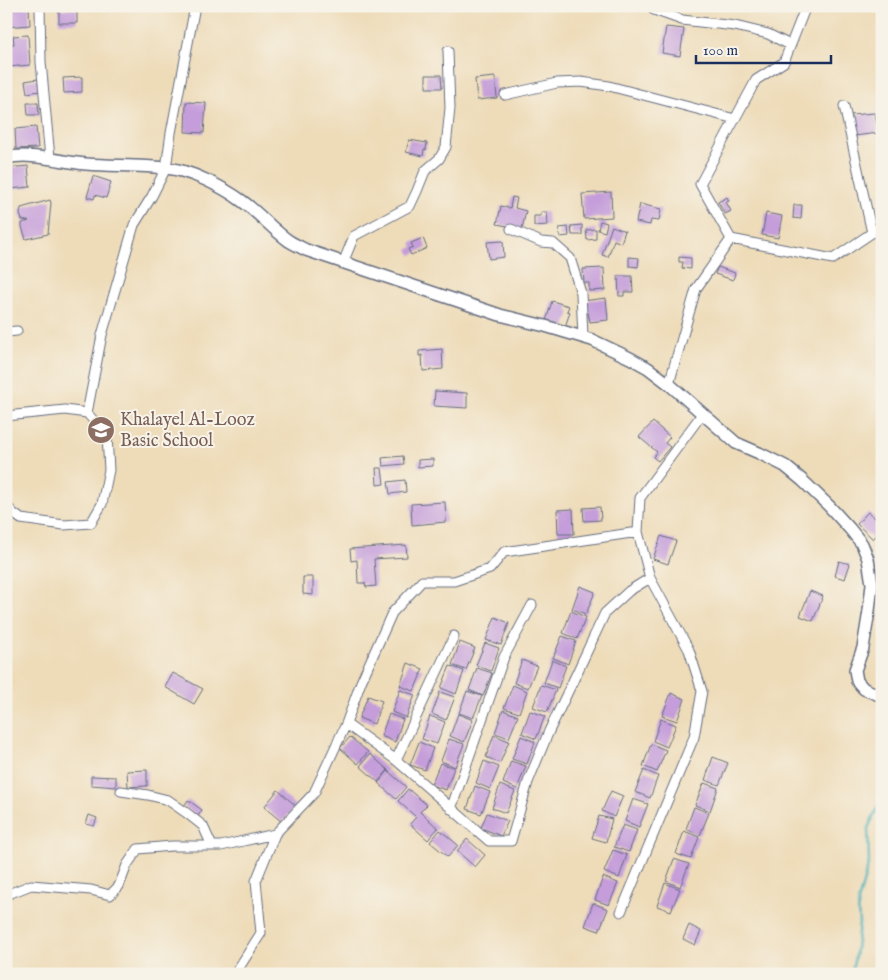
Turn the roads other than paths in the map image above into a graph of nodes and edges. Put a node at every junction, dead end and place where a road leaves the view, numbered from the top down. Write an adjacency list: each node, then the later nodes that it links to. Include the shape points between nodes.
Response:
1 (40, 6): 11 (street, via 41,62)
2 (195, 6): 12 (street)
3 (654, 6): 5 (street, via 654,10 682,20 735,26 768,34)
4 (806, 6): 5 (street)
5 (790, 45): 9 (street, via 784,62 756,80)
6 (448, 51): 17 (street, via 450,108 446,147 439,159 425,171 410,206 354,236)
7 (505, 95): 9 (street, via 557,83 581,82 610,86)
8 (844, 106): 15 (street)
9 (735, 119): 16 (street, via 700,184)
10 (6, 158): 11 (street)
11 (50, 158): 12 (street, via 85,164)
12 (166, 168): 17 (street, via 200,177 247,204 290,241); 22 (street, via 134,225 102,335)
13 (882, 226): 15 (street)
14 (511, 229): 20 (street, via 541,242 553,243 570,258 581,293)
15 (872, 234): 16 (street, via 833,259)
16 (731, 239): 21 (street, via 696,289)
17 (343, 263): 20 (street, via 500,316)
18 (17, 331): 19 (street)
19 (6, 332)
20 (583, 337): 21 (street, via 630,358)
21 (669, 384): 23 (street)
22 (87, 413): 24 (street, via 65,410); 25 (street, via 107,436 109,470 102,504 90,522 64,525 21,519)
23 (702, 414): 26 (street, via 640,498); 30 (street, via 736,442 785,466 829,506 862,544 872,584 863,648 855,670 857,681 864,689)
24 (6, 416)
25 (6, 505)
26 (638, 532): 27 (street); 31 (street, via 504,552 490,569 454,581 422,581 392,613)
27 (650, 578): 34 (street, via 629,591 605,613 549,731 528,782 511,841 489,841); 38 (street, via 688,650 702,691 694,737)
28 (532, 605): 34 (street, via 504,656)
29 (454, 636): 32 (street)
30 (882, 696)
31 (346, 724): 32 (street); 35 (street, via 314,792)
32 (396, 760): 34 (street)
33 (121, 791): 36 (street, via 168,800 203,826)
34 (451, 809)
35 (275, 834): 36 (street); 39 (street, via 256,881 260,933)
36 (212, 846): 37 (street, via 138,849 110,895 91,890 31,885)
37 (6, 895)
38 (621, 912)
39 (235, 974)

